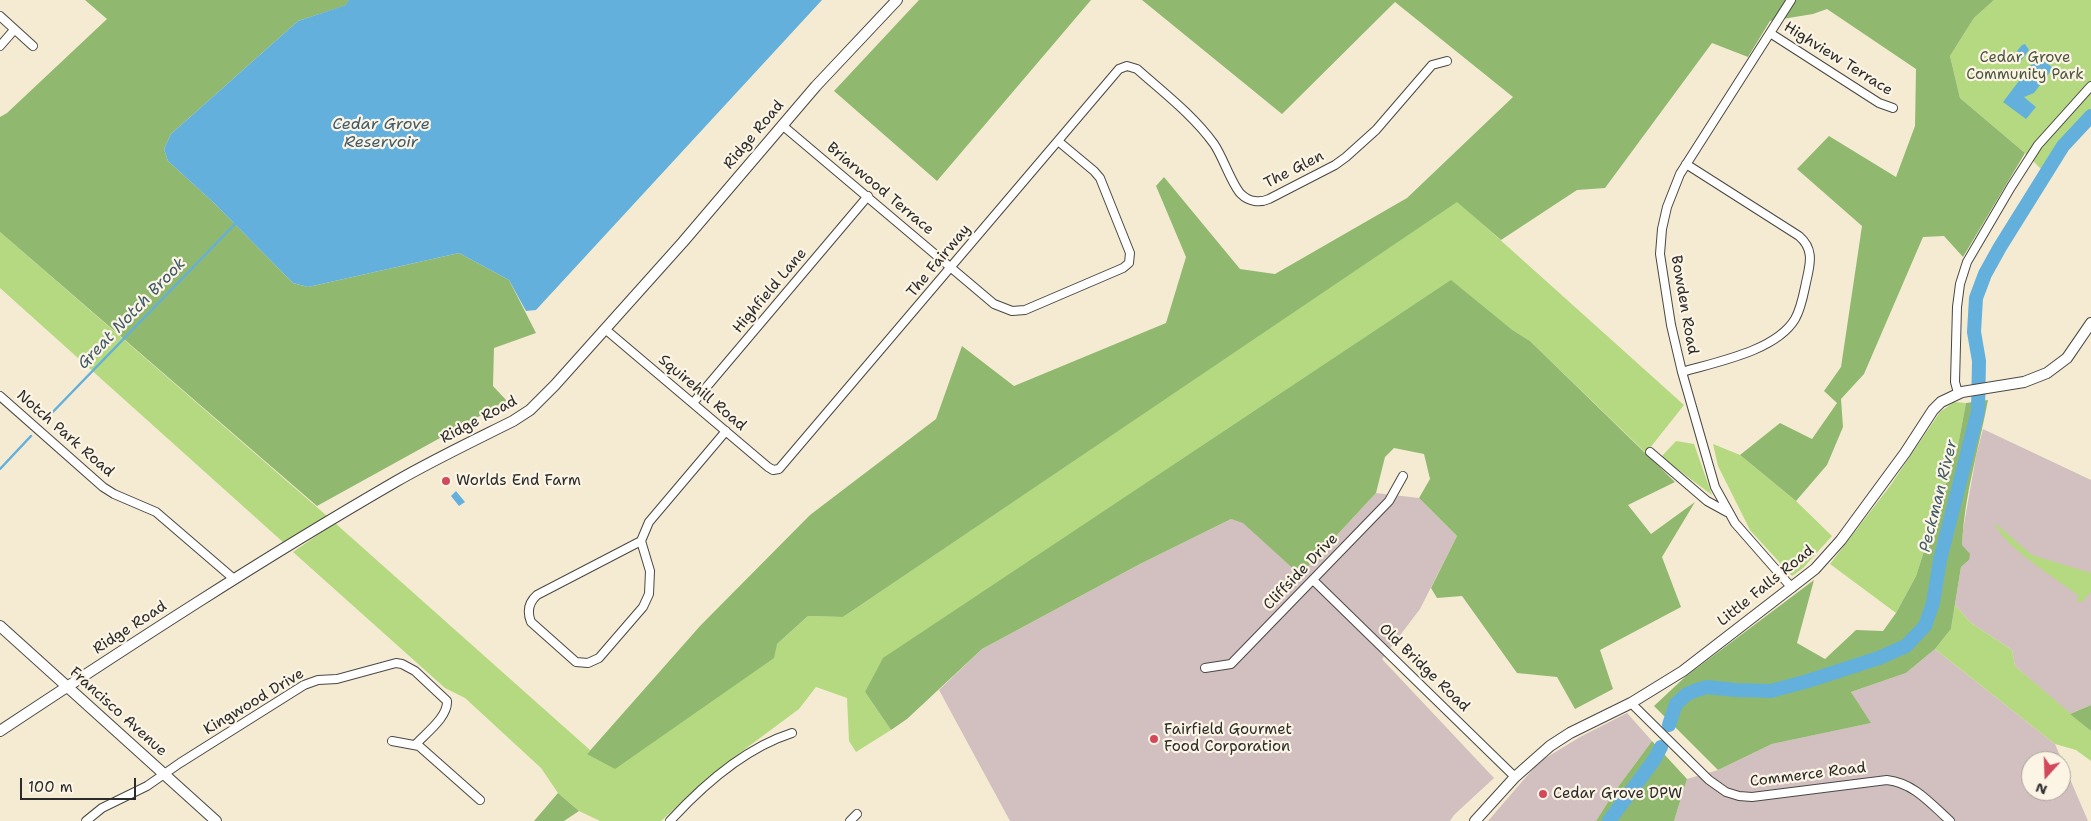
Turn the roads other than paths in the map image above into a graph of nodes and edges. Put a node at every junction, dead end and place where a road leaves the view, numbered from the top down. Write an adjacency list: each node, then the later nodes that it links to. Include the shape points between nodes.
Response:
1 (897, 0): 12 (main road, Ridge Road)
2 (1791, 0): 5 (street, Bowden Road)
3 (0, 16): 4 (street)
4 (14, 30): 6 (street); 7 (street)
5 (1770, 33): 11 (street, Highview Terrace); 14 (street, Bowden Road)
6 (0, 46)
7 (33, 46)
8 (1448, 61): 9 (street, The Glen, via 1432,65 1376,130 1346,157 1260,202 1242,194 1216,146 1188,115 1134,68 1123,67)
9 (1116, 72): 13 (street, The Fairway)
10 (2091, 86): 20 (street, via 2038,146 1968,262 1960,284 1957,307 1955,382)
11 (1893, 108)
12 (782, 125): 15 (street, Briarwood Terrace); 18 (main road, Ridge Road)
13 (1058, 141): 16 (street, The Fairway); 16 (street, Briarwood Terrace, via 1094,171 1103,184 1130,253 1128,263 1119,270 1032,308 1012,311 994,304)
14 (1686, 164): 19 (street, Bowden Road, via 1667,208 1660,254); 19 (street, via 1799,236 1806,244 1810,258 1800,308 1788,328 1753,350)
15 (868, 196): 16 (street, Briarwood Terrace); 22 (street, Highfield Lane)
16 (951, 267): 25 (street, The Fairway)
17 (2091, 324): 20 (main road, Little Falls Road, via 2066,358 2047,373 2024,382)
18 (605, 329): 22 (street, Squirehill Road); 29 (main road, Ridge Road, via 556,386 530,410 396,481)
19 (1682, 372): 27 (street, Bowden Road, via 1715,487)
20 (1962, 392): 31 (main road, Little Falls Road, via 1946,399 1934,410 1833,550)
21 (0, 396): 29 (street, Notch Park Road, via 103,486 156,512)
22 (693, 403): 23 (street, Squirehill Road)
23 (726, 431): 25 (street, Squirehill Road, via 771,469); 28 (street, via 649,522)
24 (1650, 452): 27 (street, via 1707,501)
25 (783, 466)
26 (1403, 476): 30 (street, Cliffside Drive, via 1390,501)
27 (1728, 512): 31 (street, Bowden Road)
28 (641, 541): 28 (street, via 532,601 528,609 531,622 573,660 584,664 595,660 643,607 649,594 650,577)
29 (234, 579): 34 (main road, Ridge Road)
30 (1313, 580): 33 (street, Cliffside Drive, via 1231,664); 41 (street, Old Bridge Road)
31 (1792, 588): 35 (main road, Little Falls Road, via 1682,671)
32 (0, 626): 34 (main road, Francisco Avenue)
33 (1205, 668)
34 (66, 687): 36 (main road, Ridge Road); 40 (main road, Francisco Avenue)
35 (1631, 703): 41 (main road, Little Falls Road, via 1570,733); 44 (street, Commerce Road, via 1709,780 1726,792 1752,797 1887,780 1913,788)
36 (0, 731)
37 (792, 733): 47 (street, via 773,739 733,764)
38 (392, 740): 39 (street)
39 (416, 744): 40 (street, Kingwood Drive, via 442,716 447,700 415,671 396,663 337,679 309,682); 42 (street)
40 (164, 774): 45 (street, Kingwood Drive, via 102,808); 46 (main road, Francisco Avenue)
41 (1515, 777): 49 (main road, Little Falls Road)
42 (480, 800)
43 (857, 814): 48 (street)
44 (1943, 814): 50 (street); 51 (street, Commerce Road)
45 (86, 821)
46 (216, 821)
47 (670, 821)
48 (850, 821)
49 (1474, 821)
50 (1937, 821)
51 (1950, 821)

